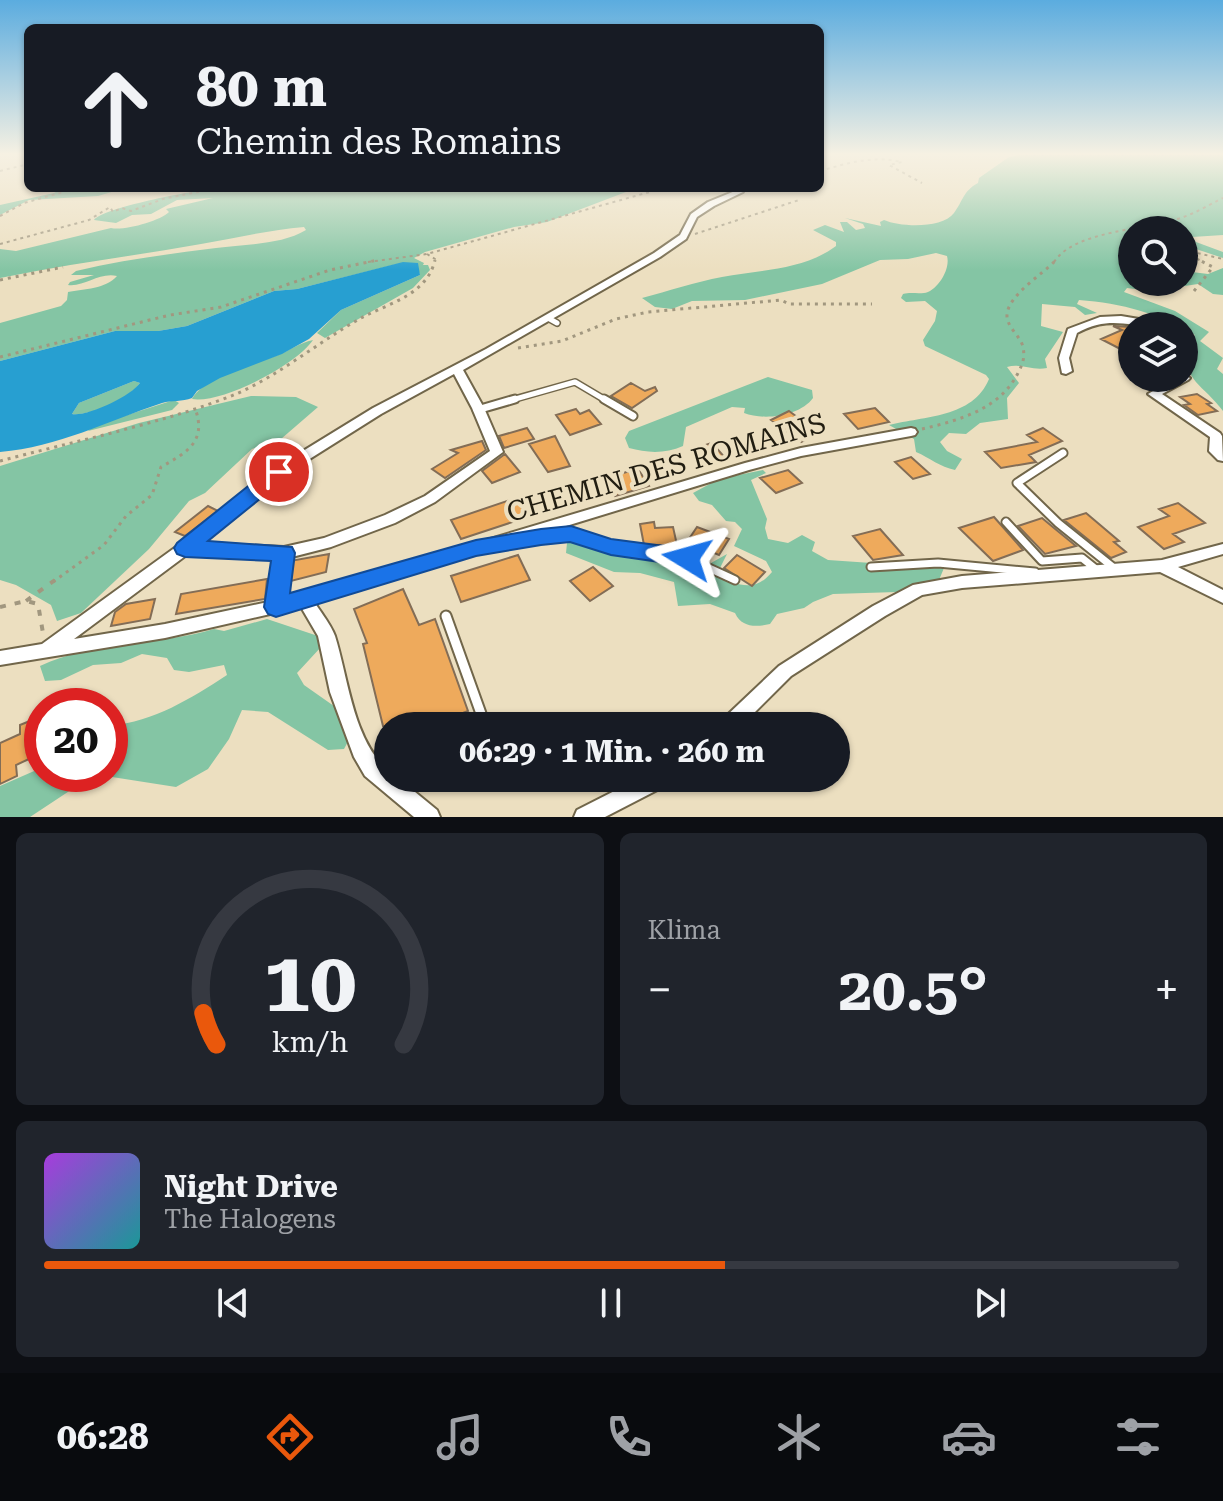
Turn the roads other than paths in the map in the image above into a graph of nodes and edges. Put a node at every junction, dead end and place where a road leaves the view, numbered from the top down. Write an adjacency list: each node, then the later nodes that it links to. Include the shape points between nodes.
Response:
1 (736, 193): 3 (street, via 694,216 684,235 657,255 552,320)
2 (1118, 319): 4 (street, via 1072,331)
3 (456, 369): 6 (street); 12 (street, via 279,472)
4 (1066, 371)
5 (1158, 392): 10 (street, via 1154,394 1216,436 1215,451)
6 (477, 410): 7 (lane, via 575,382); 15 (street, via 497,449 494,457 390,519)
7 (633, 416)
8 (911, 432): 13 (street, CHEMIN DES ROMAINS, via 801,452)
9 (1063, 453): 18 (lane, via 1017,483)
10 (1223, 457)
11 (1006, 522): 19 (lane, via 1042,561 1082,558)
12 (185, 548): 15 (street, via 263,560); 26 (street)
13 (476, 548): 21 (lane, via 571,534 611,547 687,558); 23 (street, CHEMIN DES ROMAINS)
14 (1223, 549): 16 (street)
15 (284, 553): 24 (lane)
16 (1162, 566): 18 (street); 22 (street)
17 (871, 567): 20 (lane, via 938,563)
18 (1116, 570): 19 (street)
19 (1098, 571): 20 (street)
20 (1055, 573): 29 (street, via 919,589 785,671)
21 (735, 580)
22 (1223, 597)
23 (305, 600): 24 (street, CHEMIN DES ROMAINS); 30 (street, via 326,635 339,692 361,751)
24 (276, 607): 26 (street, CHEMIN DES ROMAINS)
25 (446, 616): 28 (lane)
26 (43, 653): 27 (street, CHEMIN DES ROMAINS)
27 (0, 658)
28 (480, 712)
29 (743, 712)
30 (374, 770)
31 (406, 792): 33 (street)
32 (633, 792): 34 (street)
33 (430, 817)
34 (584, 817)

